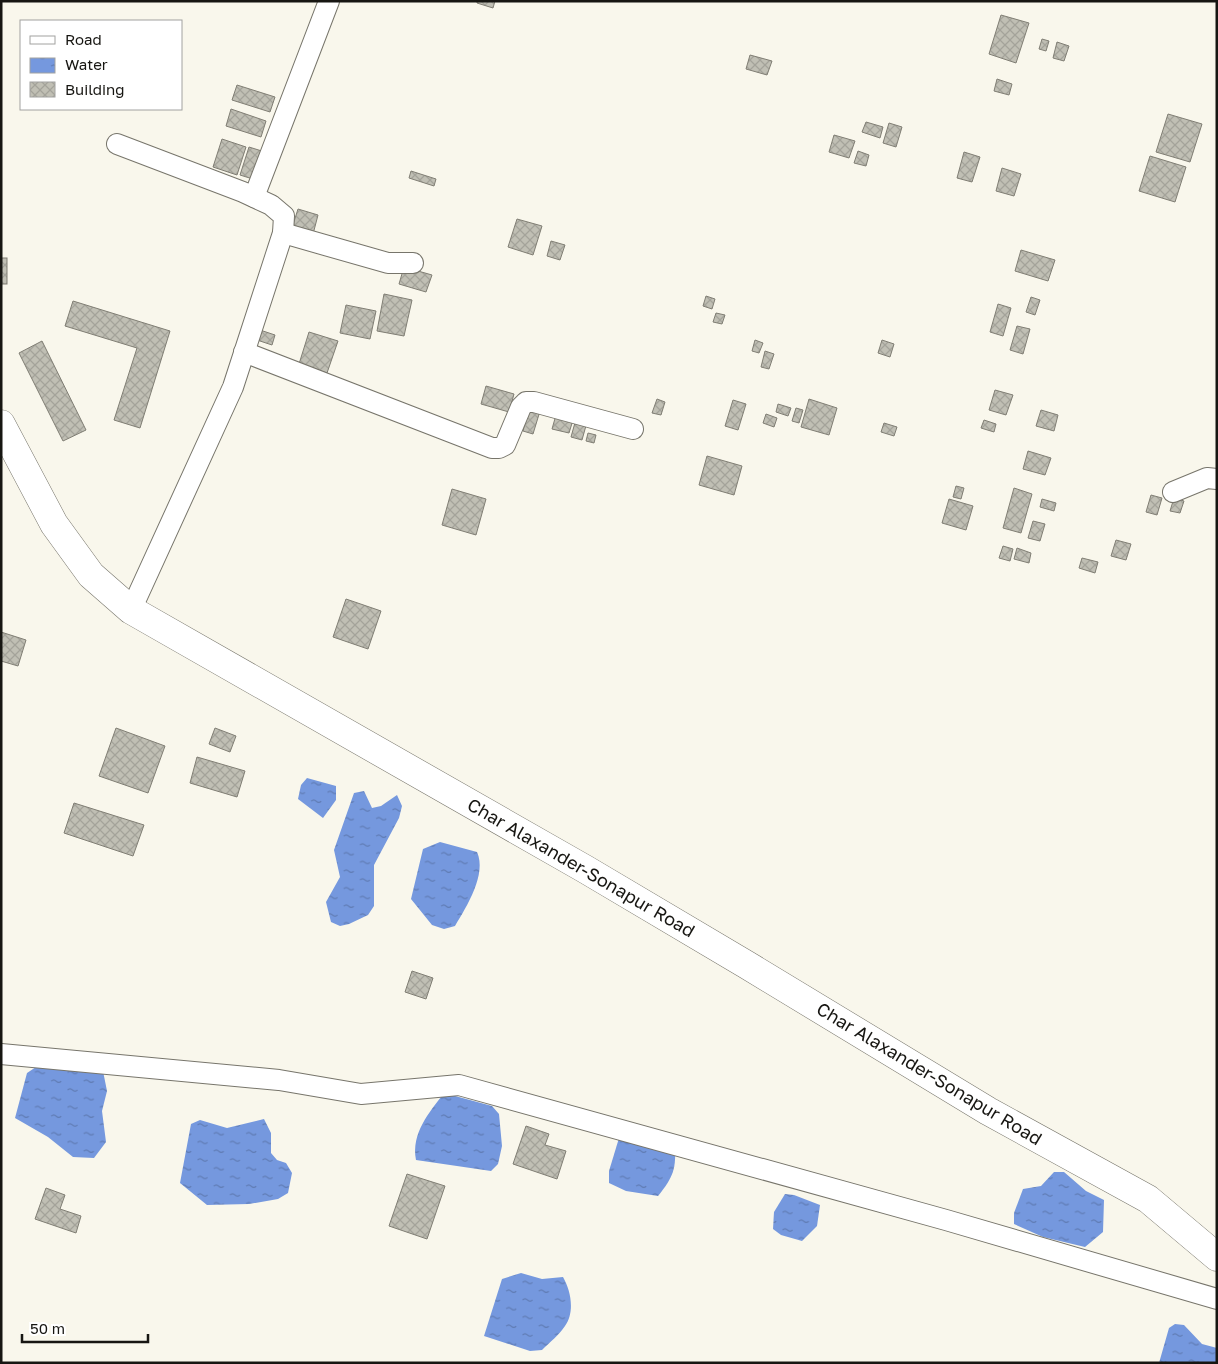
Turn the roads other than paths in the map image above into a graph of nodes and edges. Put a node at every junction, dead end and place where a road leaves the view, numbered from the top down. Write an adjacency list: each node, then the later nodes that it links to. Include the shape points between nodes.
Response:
1 (329, 1): 3 (street)
2 (117, 144): 3 (street)
3 (254, 197): 4 (street, via 284,216)
4 (283, 233): 5 (street, via 388,263); 6 (street)
5 (413, 263)
6 (244, 352): 8 (street, via 492,448 505,445 526,402); 11 (street, via 233,387)
7 (1, 424): 11 (main road, Char Alaxander-Sonapur Road, via 60,531 91,575)
8 (633, 429)
9 (1217, 479): 10 (street, via 1207,478)
10 (1173, 492)
11 (131, 610): 13 (main road, Char Alaxander-Sonapur Road, via 611,884 988,1111 1148,1199)
12 (1, 1054): 14 (street, via 279,1080 361,1094 459,1086 946,1220)
13 (1217, 1257)
14 (1217, 1299)

